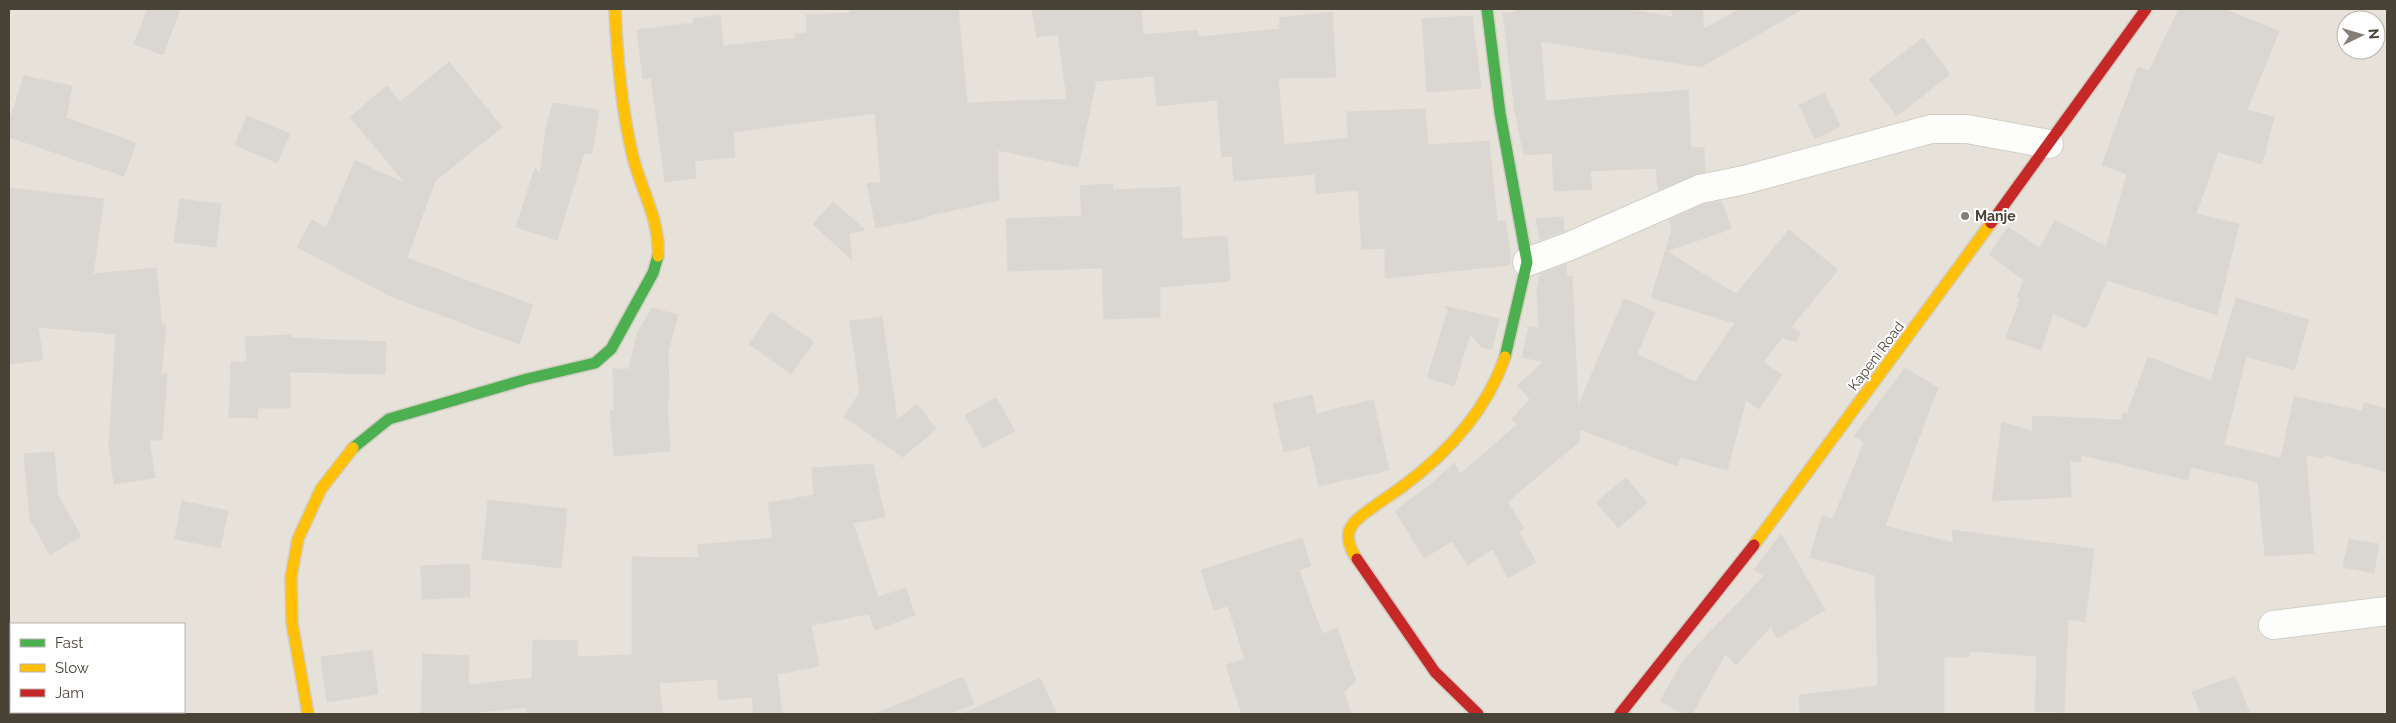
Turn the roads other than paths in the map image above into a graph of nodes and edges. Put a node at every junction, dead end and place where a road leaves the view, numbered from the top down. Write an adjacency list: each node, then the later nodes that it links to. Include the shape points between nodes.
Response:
1 (615, 9): 8 (street, via 617,54 632,156 660,237 653,273 611,349 595,363 389,418 352,449 321,489 298,538 291,577 292,623)
2 (1486, 9): 5 (street, via 1500,113)
3 (2146, 9): 4 (street, Kapeni Road)
4 (2049, 144): 5 (street, via 1967,129 1921,131 1700,190); 10 (street, Kapeni Road, via 1735,572)
5 (1527, 262): 9 (street, via 1509,347 1499,376 1470,424 1422,472 1352,524 1348,539 1351,551 1435,672)
6 (2387, 612): 7 (street)
7 (2273, 624)
8 (308, 714)
9 (1478, 714)
10 (1620, 714)

